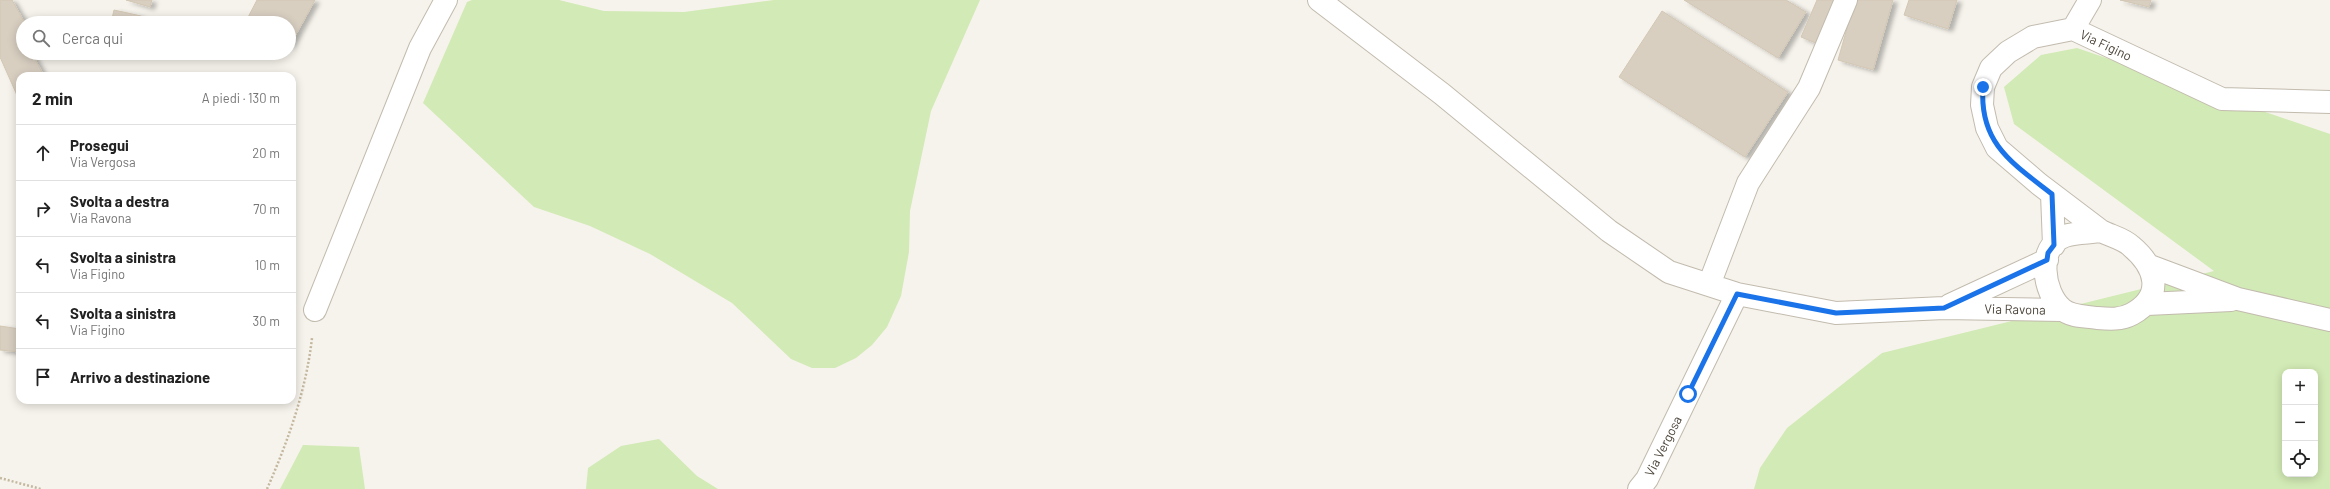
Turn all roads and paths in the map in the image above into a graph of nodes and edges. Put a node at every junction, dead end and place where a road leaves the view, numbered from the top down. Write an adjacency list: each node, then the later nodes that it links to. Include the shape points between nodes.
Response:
1 (446, 0): 16 (street, via 420,48)
2 (1318, 0): 11 (street, Via Ravona, via 1442,94 1609,231 1669,272)
3 (1846, 0): 11 (street, via 1809,88 1748,183)
4 (2090, 0): 5 (street)
5 (2073, 29): 6 (street, Via Figino, via 2222,99); 7 (street, Via Figino, via 2033,37 2008,52 1991,68 1983,87 1982,105 1987,128 1997,148)
6 (2330, 102)
7 (2052, 194): 8 (street, Via Figino); 9 (street)
8 (2101, 231): 9 (street, via 2064,236); 10 (street, via 2130,245)
9 (2050, 252): 15 (street, Via Ravona); 17 (street, via 2044,272 2051,292)
10 (2150, 266): 13 (street); 14 (street, via 2155,284)
11 (1709, 285): 12 (street, Via Ravona)
12 (1737, 294): 15 (street, Via Ravona, via 1836,313); 22 (street, Via Vergosa, via 1647,479)
13 (2238, 300): 14 (street); 18 (street)
14 (2147, 304): 17 (street, via 2131,315 2111,320 2074,315)
15 (1944, 308): 17 (street, Via Ravona)
16 (315, 310): 21 (path, via 310,360 289,438)
17 (2062, 310)
18 (2330, 320)
19 (0, 478): 20 (path)
20 (41, 489)
21 (267, 489)
22 (1639, 489)

